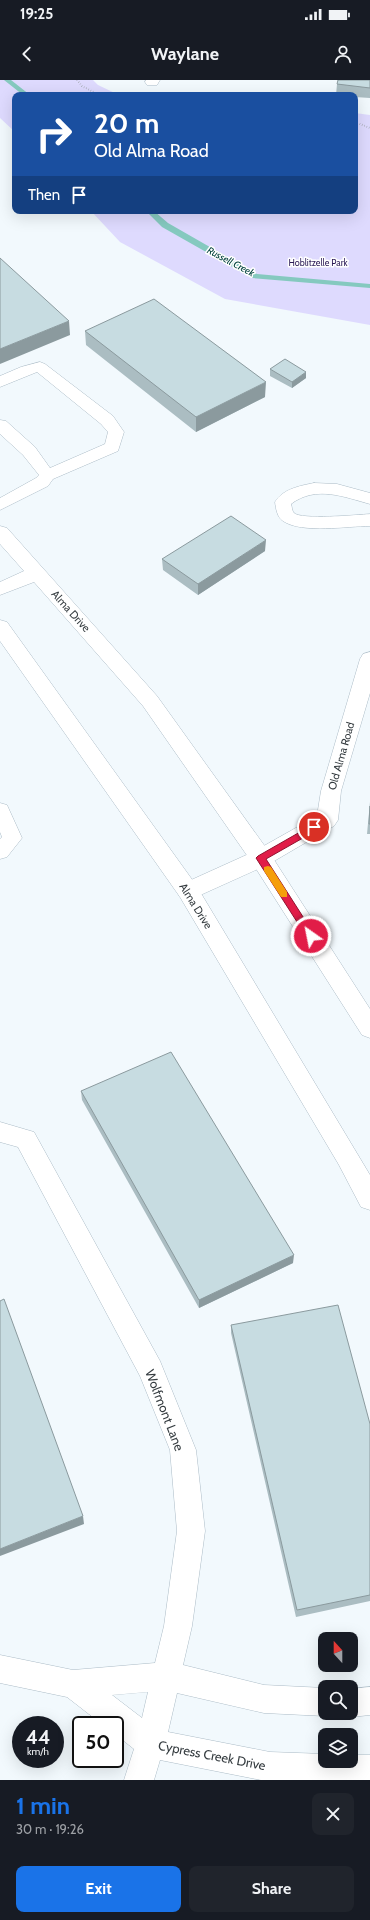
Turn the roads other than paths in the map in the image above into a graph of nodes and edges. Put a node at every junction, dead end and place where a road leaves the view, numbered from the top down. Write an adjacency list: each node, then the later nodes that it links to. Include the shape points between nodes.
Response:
1 (0, 382): 3 (lane, via 26,370 40,367 107,420 116,432 112,447)
2 (0, 426): 3 (lane, via 29,451)
3 (47, 475): 5 (lane, via 42,482)
4 (370, 499): 6 (lane, via 355,493 308,488 292,494 283,502 284,512 290,518 303,522)
5 (0, 505)
6 (370, 520)
7 (0, 532): 8 (main road, Alma Drive)
8 (37, 573): 9 (main road); 14 (main road, Alma Drive, via 150,701)
9 (0, 589)
10 (0, 627): 15 (main road, Alma Drive)
11 (370, 659): 14 (main road, Old Alma Road, via 331,791 327,820)
12 (0, 810): 13 (lane, via 12,838)
13 (0, 852)
14 (261, 858): 15 (main road, Old Alma Road); 16 (main road, Alma Drive)
15 (188, 891): 18 (main road, Alma Drive)
16 (370, 1028)
17 (0, 1132): 20 (main road, Wolfmont Lane, via 26,1138 151,1370 183,1450 191,1531 178,1626)
18 (370, 1199)
19 (0, 1669): 21 (main road, Cypress Creek Drive)
20 (168, 1676): 21 (main road, Cypress Creek Drive); 23 (main road, Cypress Creek Drive, via 264,1699); 25 (main road, Wolfmont Lane)
21 (73, 1684): 25 (main road, Cypress Creek Drive)
22 (370, 1701): 24 (main road)
23 (318, 1702)
24 (358, 1702)
25 (151, 1743): 26 (main road, Cypress Creek Drive, via 270,1767); 27 (main road, Wolfmont Lane)
26 (370, 1770)
27 (139, 1780)

